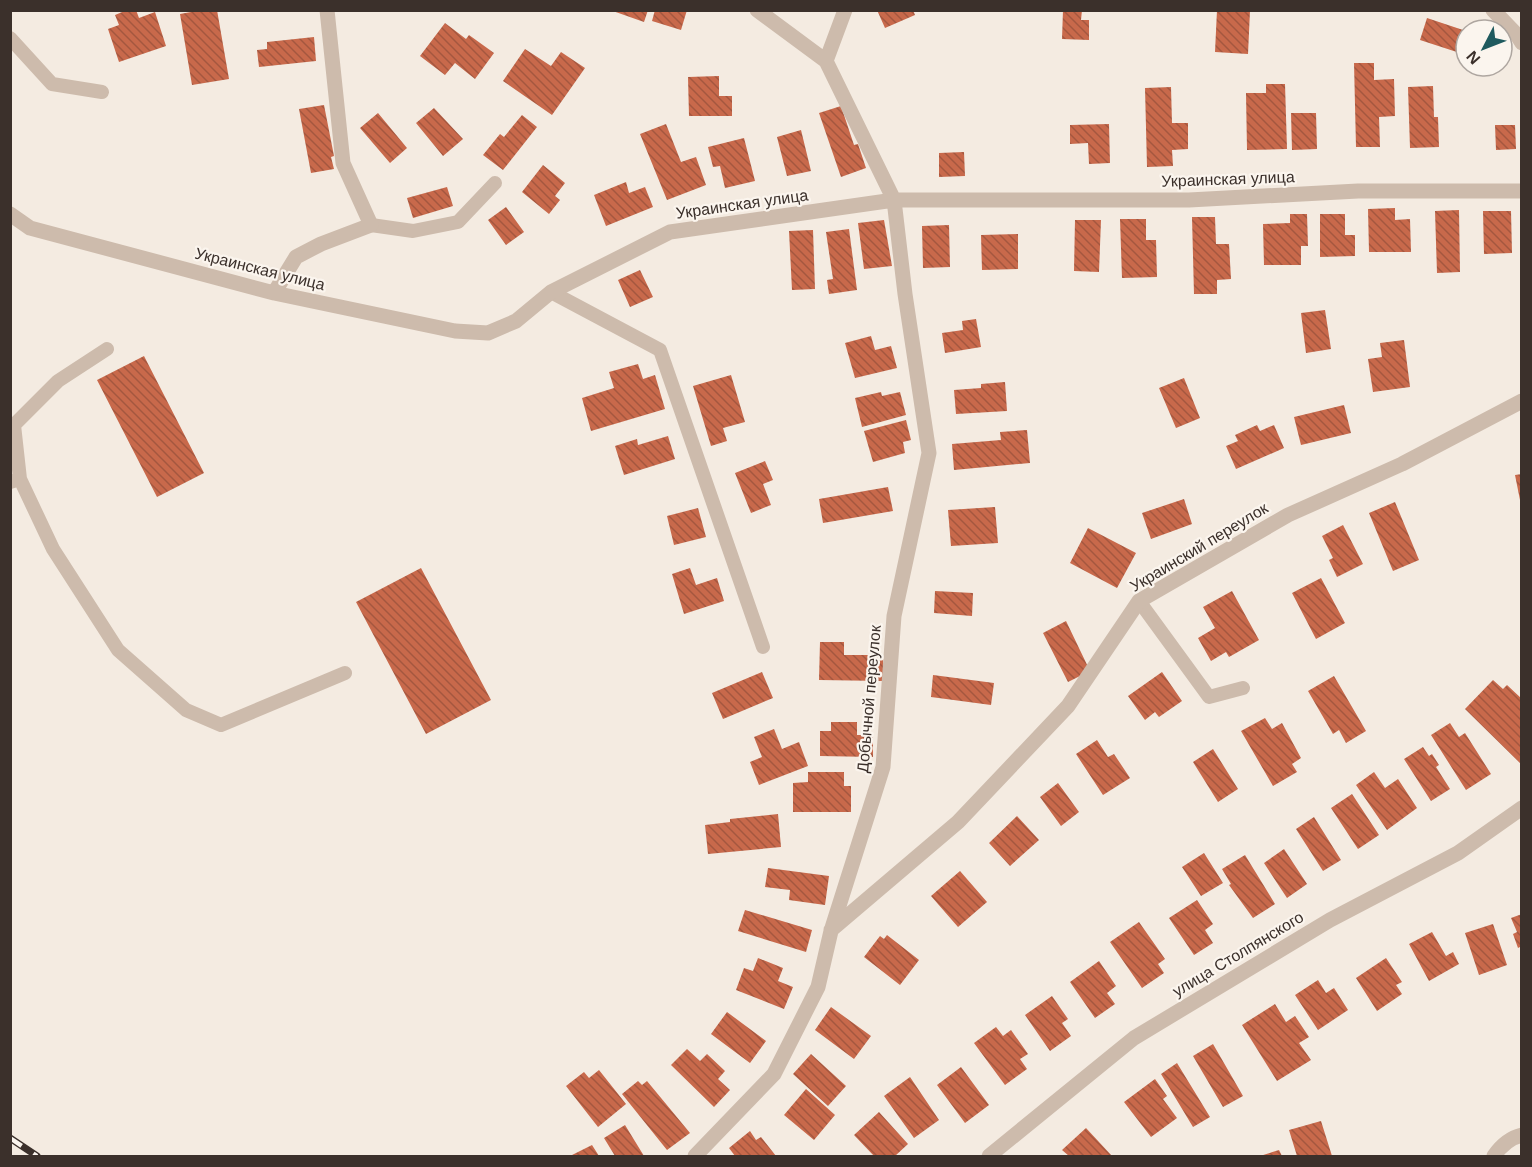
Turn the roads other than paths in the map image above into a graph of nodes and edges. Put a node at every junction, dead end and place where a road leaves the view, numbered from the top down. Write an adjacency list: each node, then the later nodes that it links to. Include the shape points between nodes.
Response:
1 (327, 10): 13 (street, via 343,163)
2 (757, 10): 7 (street)
3 (845, 10): 7 (street)
4 (1493, 10): 6 (street)
5 (10, 38): 8 (lane, via 52,84)
6 (1521, 42)
7 (826, 61): 11 (street, Добычной переулок)
8 (102, 92)
9 (495, 183): 13 (lane, via 458,222 412,231)
10 (1521, 191): 11 (street, Украинская улица, via 1358,191 1190,200)
11 (894, 200): 14 (street, Украинская улица, via 670,232); 24 (street, Добычной переулок, via 929,453 894,616 884,767)
12 (10, 214): 15 (street, Украинская улица, via 30,228)
13 (371, 225): 15 (street, via 296,257)
14 (551, 292): 15 (street, Украинская улица, via 516,321 488,333 455,331); 20 (lane, via 660,350)
15 (274, 293)
16 (107, 349): 18 (lane, via 58,381 14,425)
17 (1521, 401): 19 (street, Украинский переулок, via 1402,464 1288,515)
18 (15, 481): 21 (lane, via 118,650 186,710 221,725)
19 (1139, 601): 22 (lane, via 1209,697); 24 (street, Украинский переулок, via 1060,715 958,822)
20 (764, 647)
21 (345, 673)
22 (1243, 688)
23 (1521, 807): 27 (street, улица Столпянского, via 1458,853 1330,920 1134,1038)
24 (831, 931): 26 (street, Добычной переулок, via 818,987 774,1074)
25 (1521, 1135): 28 (street)
26 (695, 1156)
27 (989, 1156)
28 (1494, 1156)

